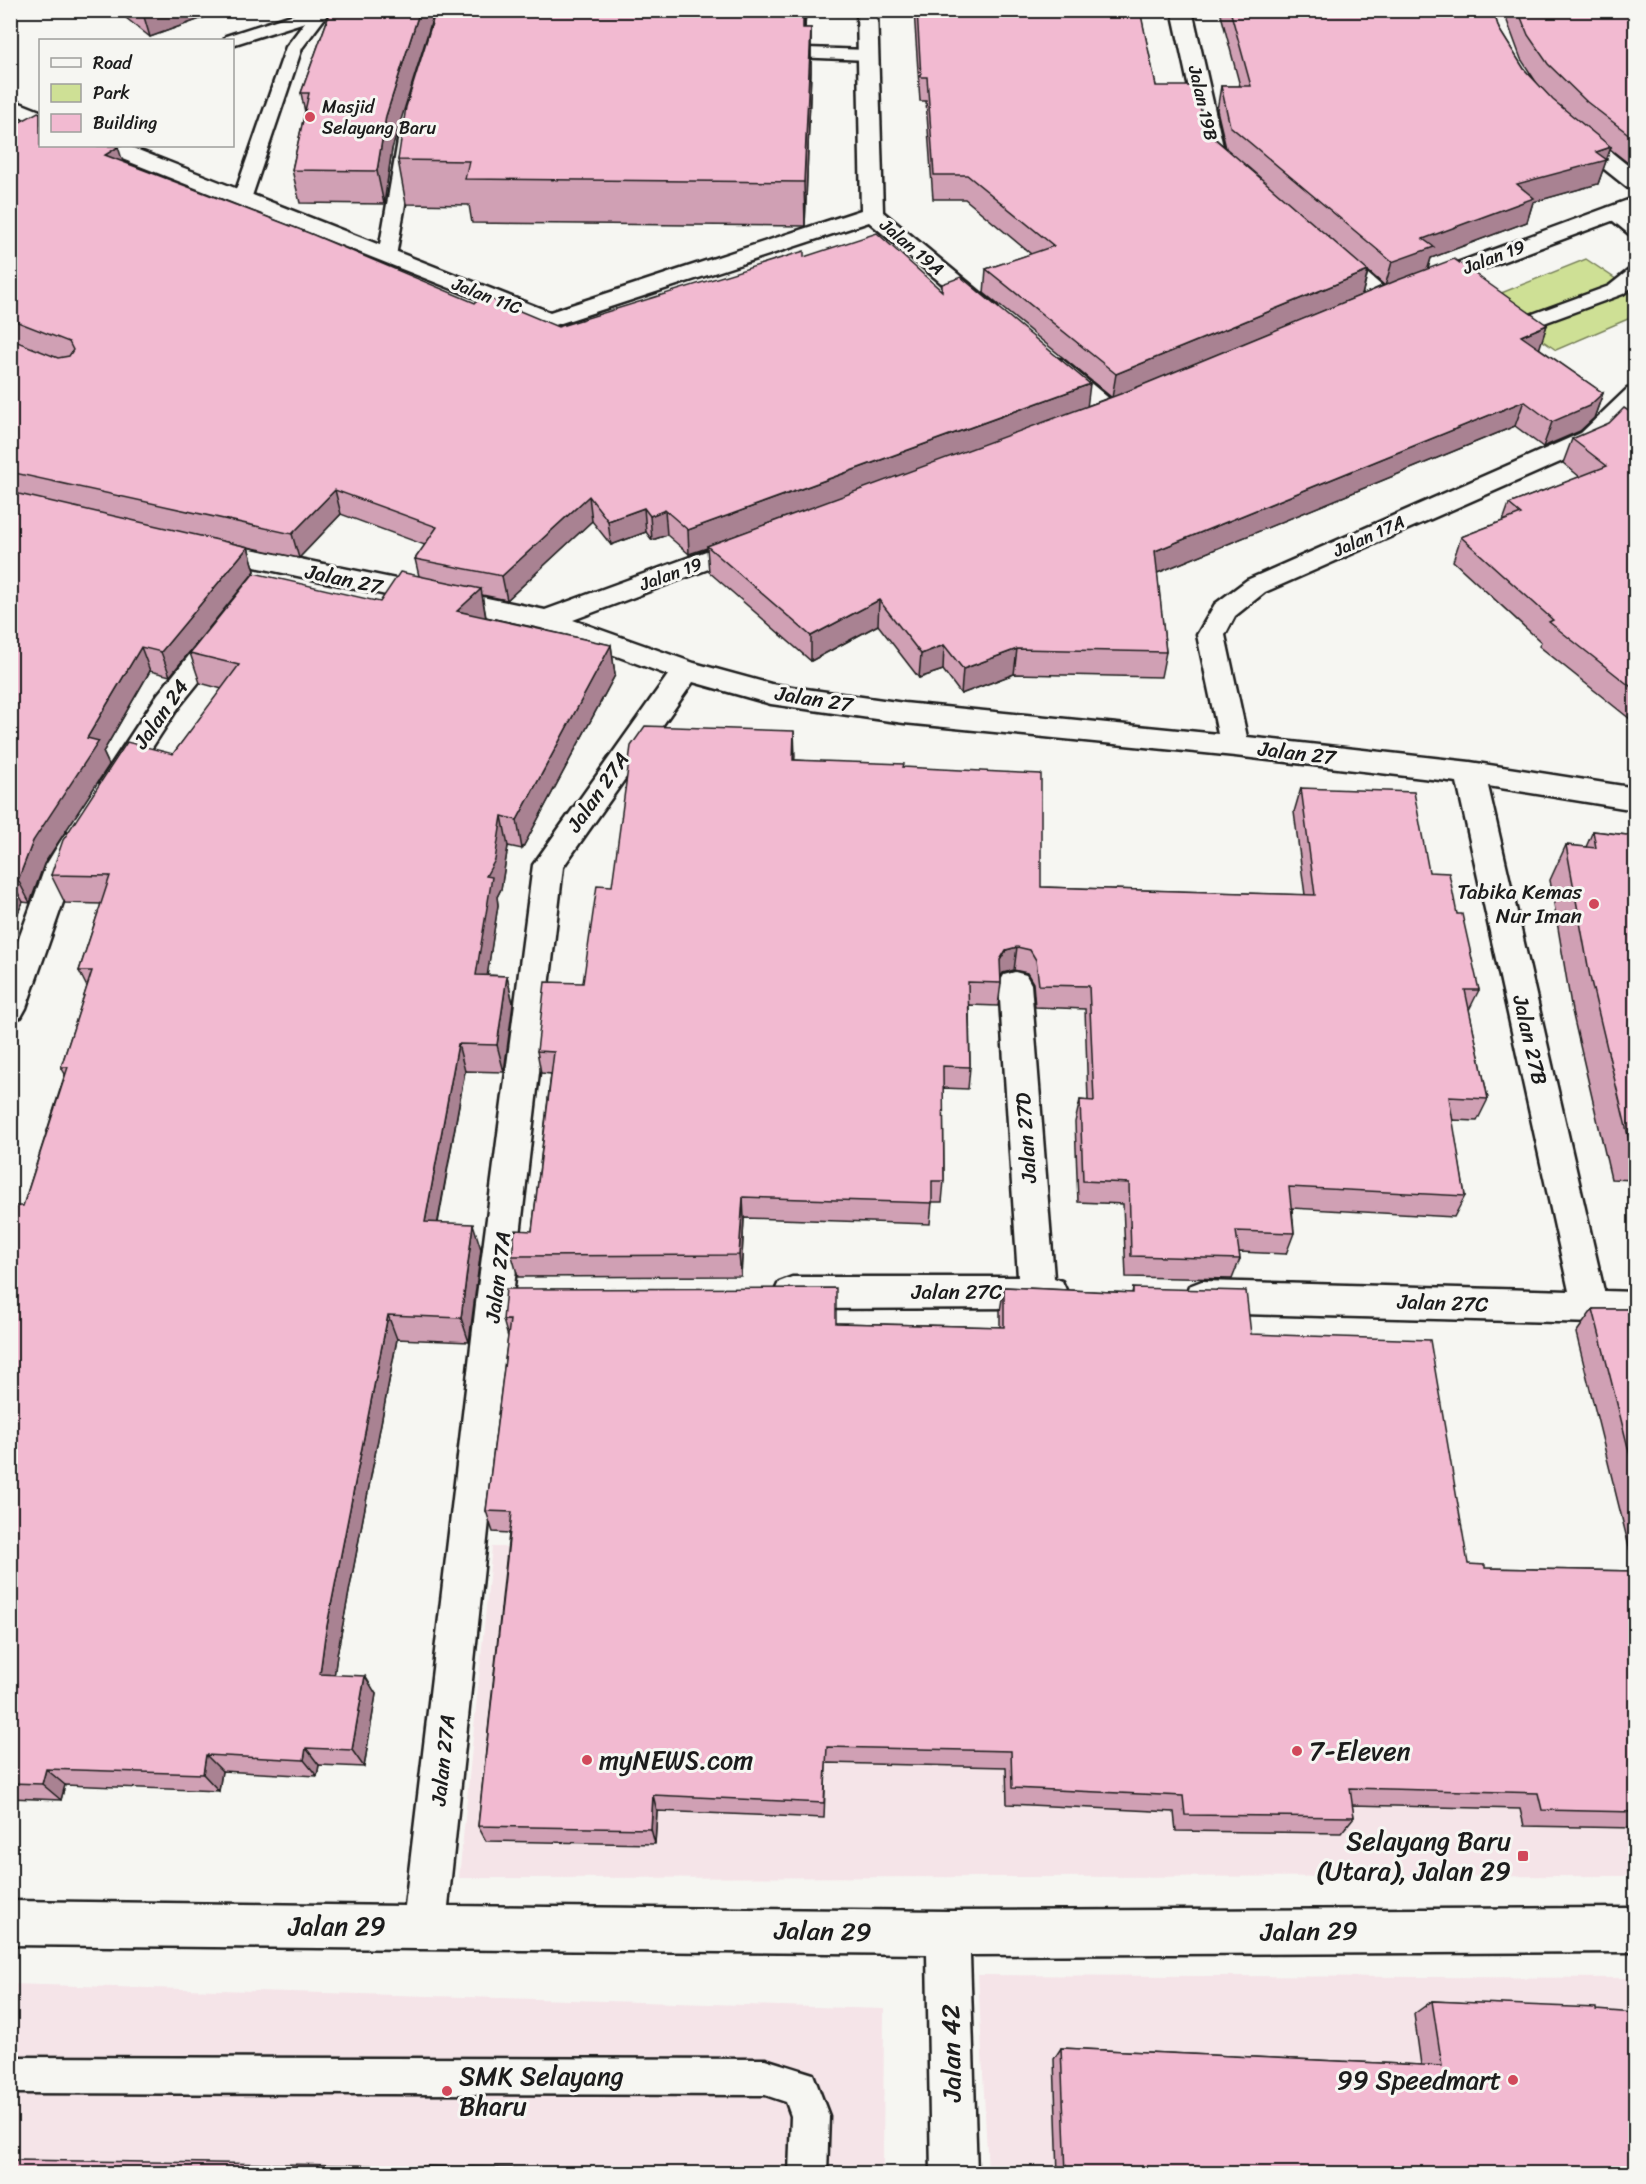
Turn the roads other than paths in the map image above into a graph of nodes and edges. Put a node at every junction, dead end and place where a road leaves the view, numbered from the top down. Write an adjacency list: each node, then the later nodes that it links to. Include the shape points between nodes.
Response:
1 (867, 10): 6 (street, Jalan 19A)
2 (1182, 10): 13 (street, Jalan 19B, via 1214,153)
3 (322, 11): 4 (lane); 14 (lane, via 294,47)
4 (234, 39)
5 (763, 52): 6 (lane)
6 (869, 55): 16 (street, Jalan 19A)
7 (10, 105): 8 (street)
8 (39, 117)
9 (413, 118): 19 (lane, via 403,150)
10 (1560, 120): 12 (street)
11 (112, 147): 14 (street, Jalan 11C)
12 (1635, 183)
13 (1250, 184)
14 (242, 199): 19 (street, Jalan 11C)
15 (1624, 208): 17 (lane); 18 (street, Jalan 19, via 1372,303)
16 (872, 214): 19 (street, Jalan 11C, via 549,320); 21 (street, Jalan 19A)
17 (1635, 230)
18 (1320, 245)
19 (387, 256)
20 (1635, 274): 22 (lane, via 1616,290)
21 (1000, 320)
22 (1526, 322)
23 (1036, 350): 25 (street)
24 (1635, 394): 31 (street, Jalan 17A, via 1590,439 1256,586 1225,610 1211,635)
25 (1109, 411)
26 (767, 538): 29 (street, Jalan 19)
27 (184, 543): 29 (street, Jalan 27, via 270,574)
28 (241, 610): 35 (street, Jalan 24, via 168,700 61,865)
29 (546, 620): 30 (street, Jalan 27)
30 (686, 671): 31 (street, Jalan 27, via 771,694 904,713); 40 (street, Jalan 27A, via 548,864)
31 (1235, 746): 32 (street, Jalan 27)
32 (1470, 773): 33 (street, Jalan 27); 42 (street, Jalan 27B)
33 (1635, 799)
34 (1015, 984): 36 (street, Jalan 27D)
35 (10, 1008)
36 (1037, 1292): 37 (street, Jalan 27C); 38 (street, Jalan 27C)
37 (766, 1293)
38 (1084, 1293)
39 (531, 1294): 40 (street)
40 (495, 1295): 45 (street, Jalan 27A)
41 (1166, 1296): 42 (street, Jalan 27C)
42 (1590, 1307): 43 (street, Jalan 27C)
43 (1635, 1308)
44 (10, 1923): 45 (street, Jalan 29)
45 (424, 1927): 47 (street, Jalan 29)
46 (1635, 1930): 47 (street, Jalan 29)
47 (948, 1933): 50 (street, Jalan 42)
48 (10, 2075): 49 (lane, via 765,2077 800,2087 810,2116)
49 (808, 2174)
50 (954, 2174)

